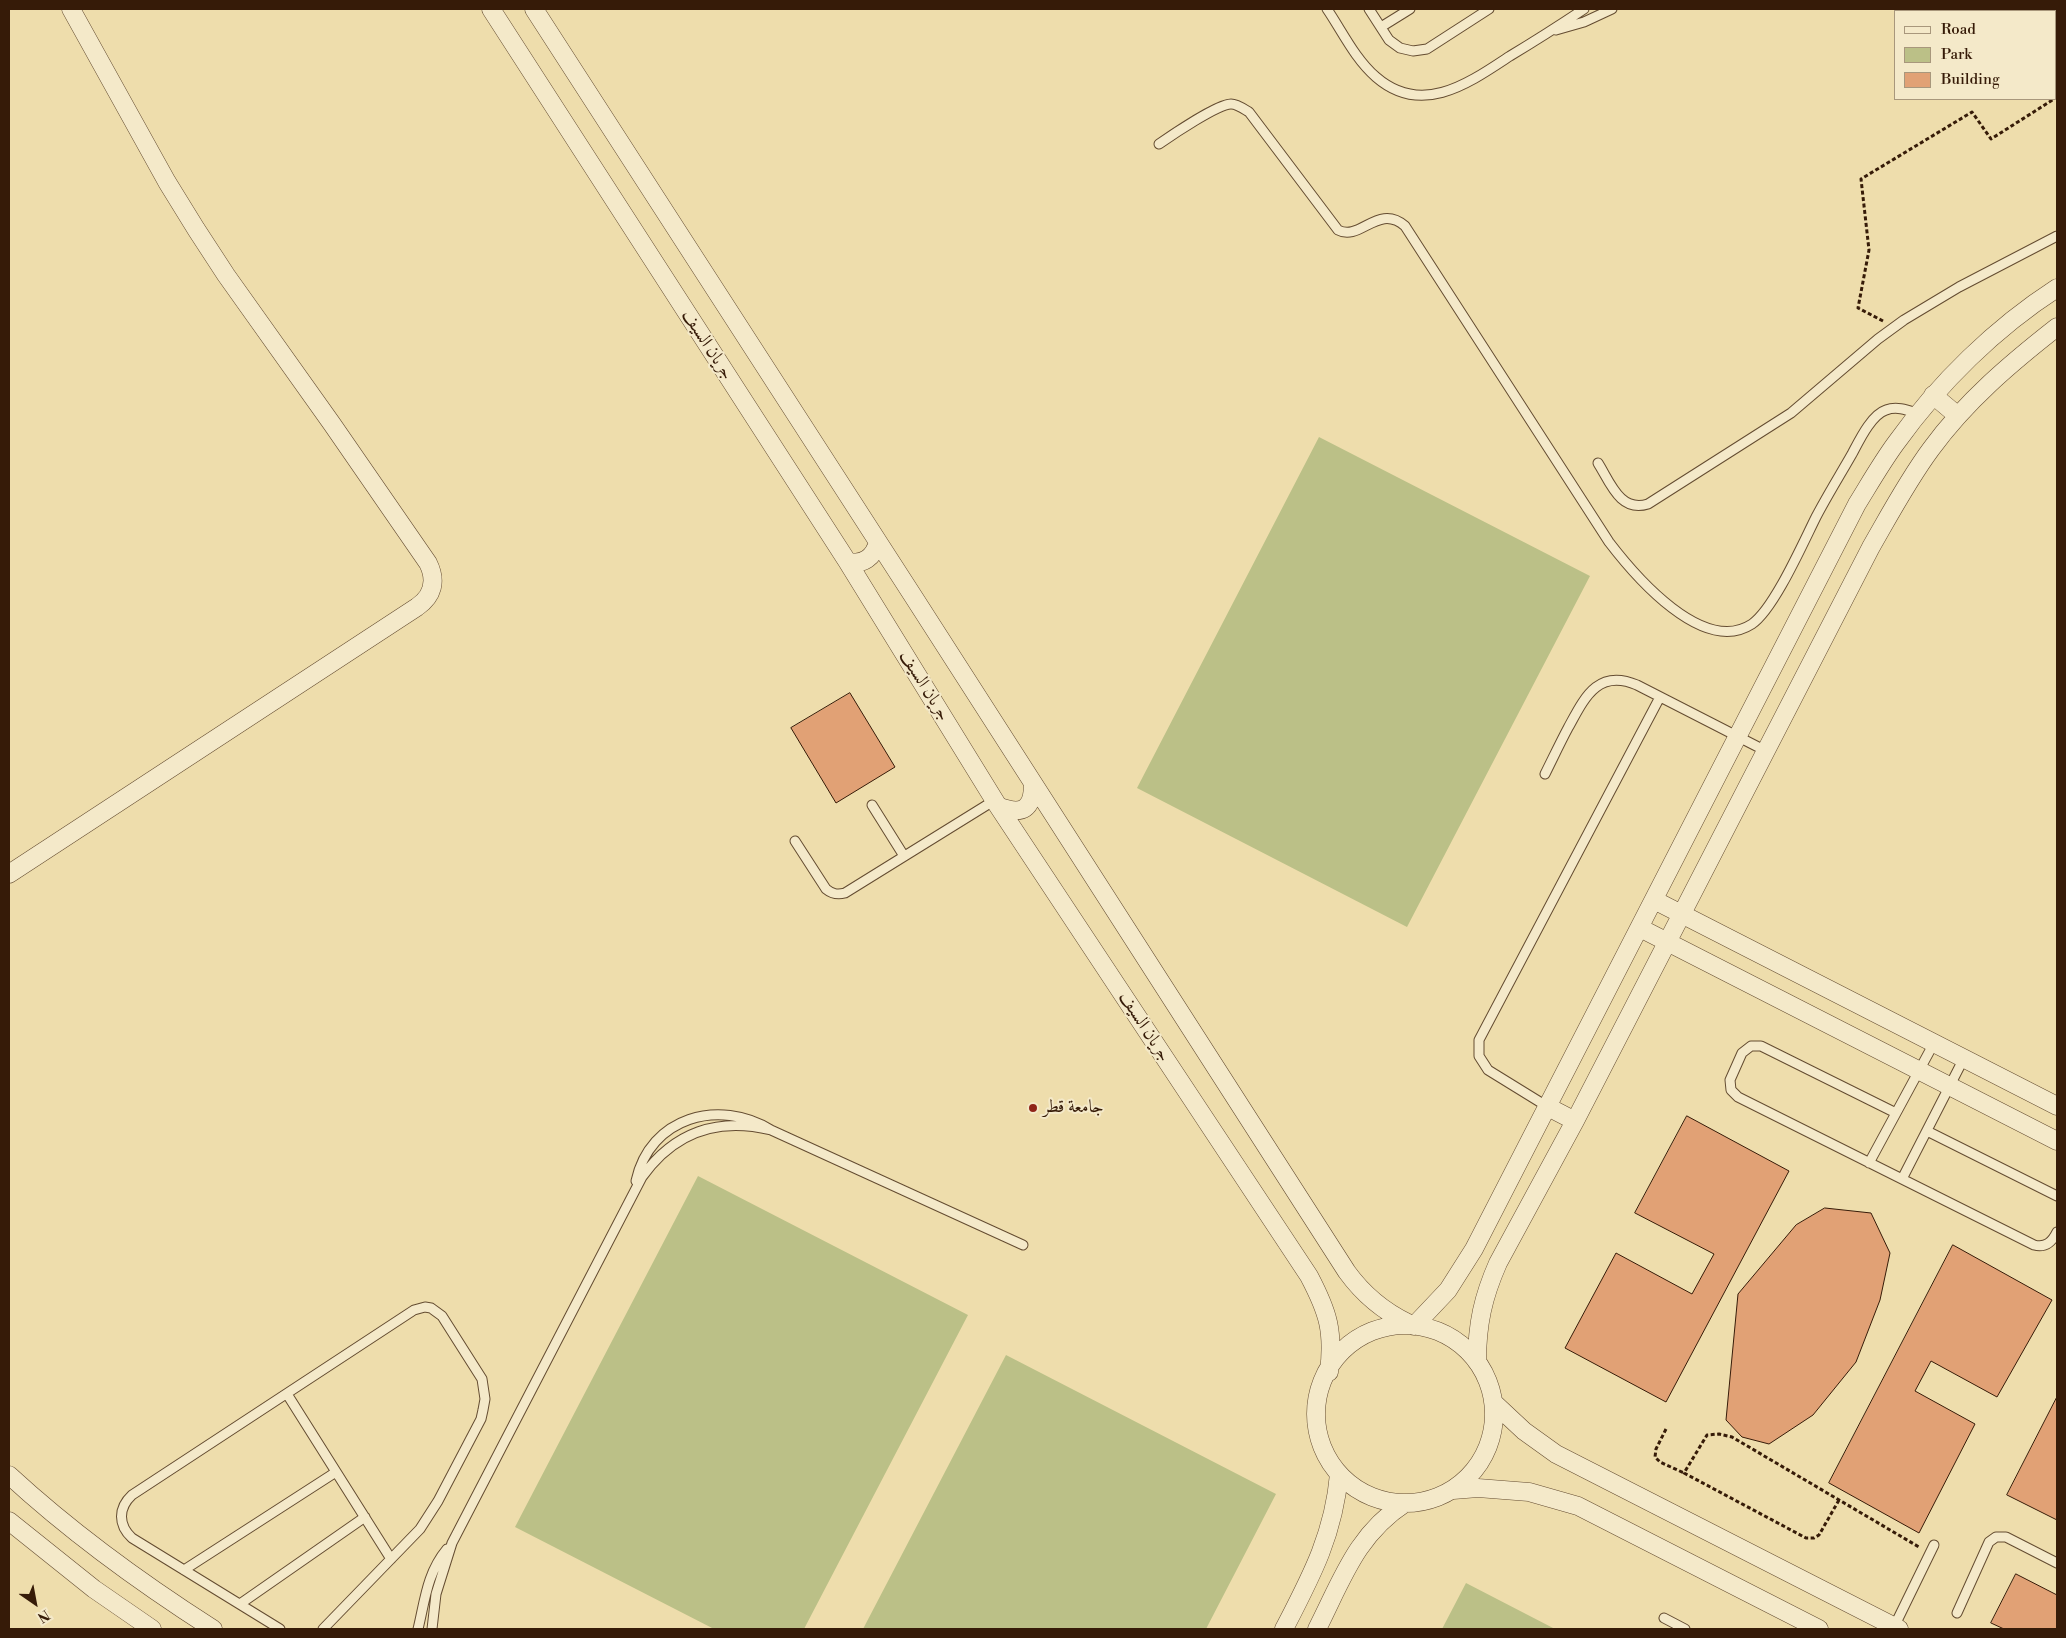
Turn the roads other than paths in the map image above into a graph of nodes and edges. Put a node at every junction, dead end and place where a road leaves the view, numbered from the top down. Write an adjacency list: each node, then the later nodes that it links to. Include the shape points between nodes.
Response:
1 (71, 9): 31 (street, via 196,229 418,547 434,579 430,596 418,608)
2 (491, 9): 21 (street, جريان السيف)
3 (534, 9): 20 (street, جريان السيف)
4 (1327, 9): 11 (lane, via 1366,68 1388,86 1415,94 1429,95 1457,89)
5 (1369, 9): 10 (lane)
6 (1410, 9): 10 (lane)
7 (1489, 9): 10 (lane, via 1420,51 1400,48)
8 (1584, 9): 11 (lane)
9 (1612, 9): 11 (lane, via 1584,22)
10 (1381, 28)
11 (1551, 31)
12 (1158, 144): 17 (lane, via 1218,108 1231,104 1249,112 1338,230 1344,233 1353,231 1381,218 1399,221 1405,226 1609,542 1649,590 1694,622 1712,629 1728,632 1742,629 1761,616 1865,431 1877,416 1884,410 1898,408)
13 (2057, 236): 19 (lane, via 1959,287 1894,327 1791,413 1648,504 1636,506 1624,502)
14 (2057, 288): 16 (street, via 2001,330)
15 (2057, 326): 18 (street, via 2014,360)
16 (1933, 395): 17 (street); 18 (street)
17 (1919, 414): 23 (street, via 1857,504)
18 (1958, 416): 24 (street, via 1931,448 1897,500)
19 (1598, 463)
20 (878, 542): 21 (street, via 872,556 863,562); 26 (street, جريان السيف)
21 (847, 561): 27 (street, جريان السيف)
22 (1660, 697): 23 (lane); 25 (lane, via 1621,680 1598,686 1586,696); 41 (lane, via 1479,1040 1479,1056 1488,1070)
23 (1738, 736): 24 (lane); 32 (street)
24 (1766, 751): 33 (street)
25 (1545, 774)
26 (1033, 783): 27 (street, via 1031,804 1021,810 1012,811); 53 (street, جريان السيف, via 1347,1272 1372,1300)
27 (996, 803): 30 (lane); 55 (street, جريان السيف, via 1309,1276 1321,1298 1332,1339)
28 (872, 806): 30 (lane)
29 (795, 842): 30 (lane, via 826,889 834,894 845,894)
30 (904, 856)
31 (9, 874)
32 (1654, 900): 33 (street); 34 (street)
33 (1681, 914): 35 (street); 36 (street)
34 (1640, 928): 35 (street); 41 (street)
35 (1667, 942): 38 (street); 43 (street)
36 (1934, 1043): 37 (street); 38 (lane)
37 (1964, 1058): 39 (lane); 40 (street)
38 (1919, 1071): 39 (street); 42 (lane)
39 (1949, 1086): 45 (lane); 46 (street)
40 (2057, 1106)
41 (1548, 1107): 43 (street); 53 (street, via 1462,1270 1448,1290)
42 (1896, 1113): 47 (lane); 47 (lane, via 1761,1046 1750,1046 1742,1053 1730,1080 1734,1094)
43 (1575, 1122): 54 (street, via 1488,1286 1477,1336)
44 (771, 1130): 49 (lane, via 722,1125 691,1134 652,1163); 49 (lane, via 733,1114 692,1118 667,1132 648,1152 641,1164); 52 (lane)
45 (1926, 1131): 48 (lane); 50 (lane)
46 (2057, 1141)
47 (1869, 1163): 48 (lane)
48 (1902, 1179): 51 (lane, via 2034,1245 2050,1243)
49 (634, 1191): 65 (lane)
50 (2057, 1196)
51 (2057, 1232)
52 (1024, 1245)
53 (1411, 1325): 54 (street, via 1456,1341); 55 (street, via 1370,1333 1357,1340 1335,1360)
54 (1477, 1362): 57 (street, via 1490,1387)
55 (1329, 1372): 59 (street, via 1320,1388 1316,1418 1322,1448)
56 (287, 1394): 58 (lane); 67 (lane, via 414,1310 425,1307 442,1316 482,1379 485,1389 481,1419 434,1508 420,1529); 69 (lane, via 126,1501 121,1517 126,1532)
57 (1493, 1402): 61 (street, via 1493,1431 1486,1452 1474,1470); 73 (street, via 1524,1431 1556,1454)
58 (336, 1472): 63 (lane); 69 (lane)
59 (1339, 1474): 62 (street, via 1376,1499); 80 (street, via 1334,1512 1324,1546)
60 (9, 1476): 75 (street, via 115,1562)
61 (1453, 1490): 62 (street, via 1430,1500); 83 (street, via 1487,1488 1529,1492 1578,1506)
62 (1405, 1503): 81 (street, via 1385,1517 1364,1540)
63 (365, 1517): 67 (lane); 70 (lane)
64 (9, 1521): 74 (street, via 94,1589)
65 (452, 1543): 78 (lane, via 436,1565 425,1590); 79 (lane, via 436,1594)
66 (1932, 1549): 73 (lane)
67 (391, 1559): 77 (lane)
68 (2057, 1563): 71 (lane, via 2006,1537 1996,1537 1989,1542)
69 (184, 1570): 70 (lane)
70 (240, 1604): 76 (lane)
71 (1957, 1613)
72 (1664, 1618): 82 (lane)
73 (1896, 1628)
74 (152, 1629)
75 (213, 1629)
76 (280, 1629)
77 (323, 1629)
78 (418, 1629)
79 (432, 1629)
80 (1284, 1629)
81 (1317, 1629)
82 (1685, 1629)
83 (1819, 1629)

